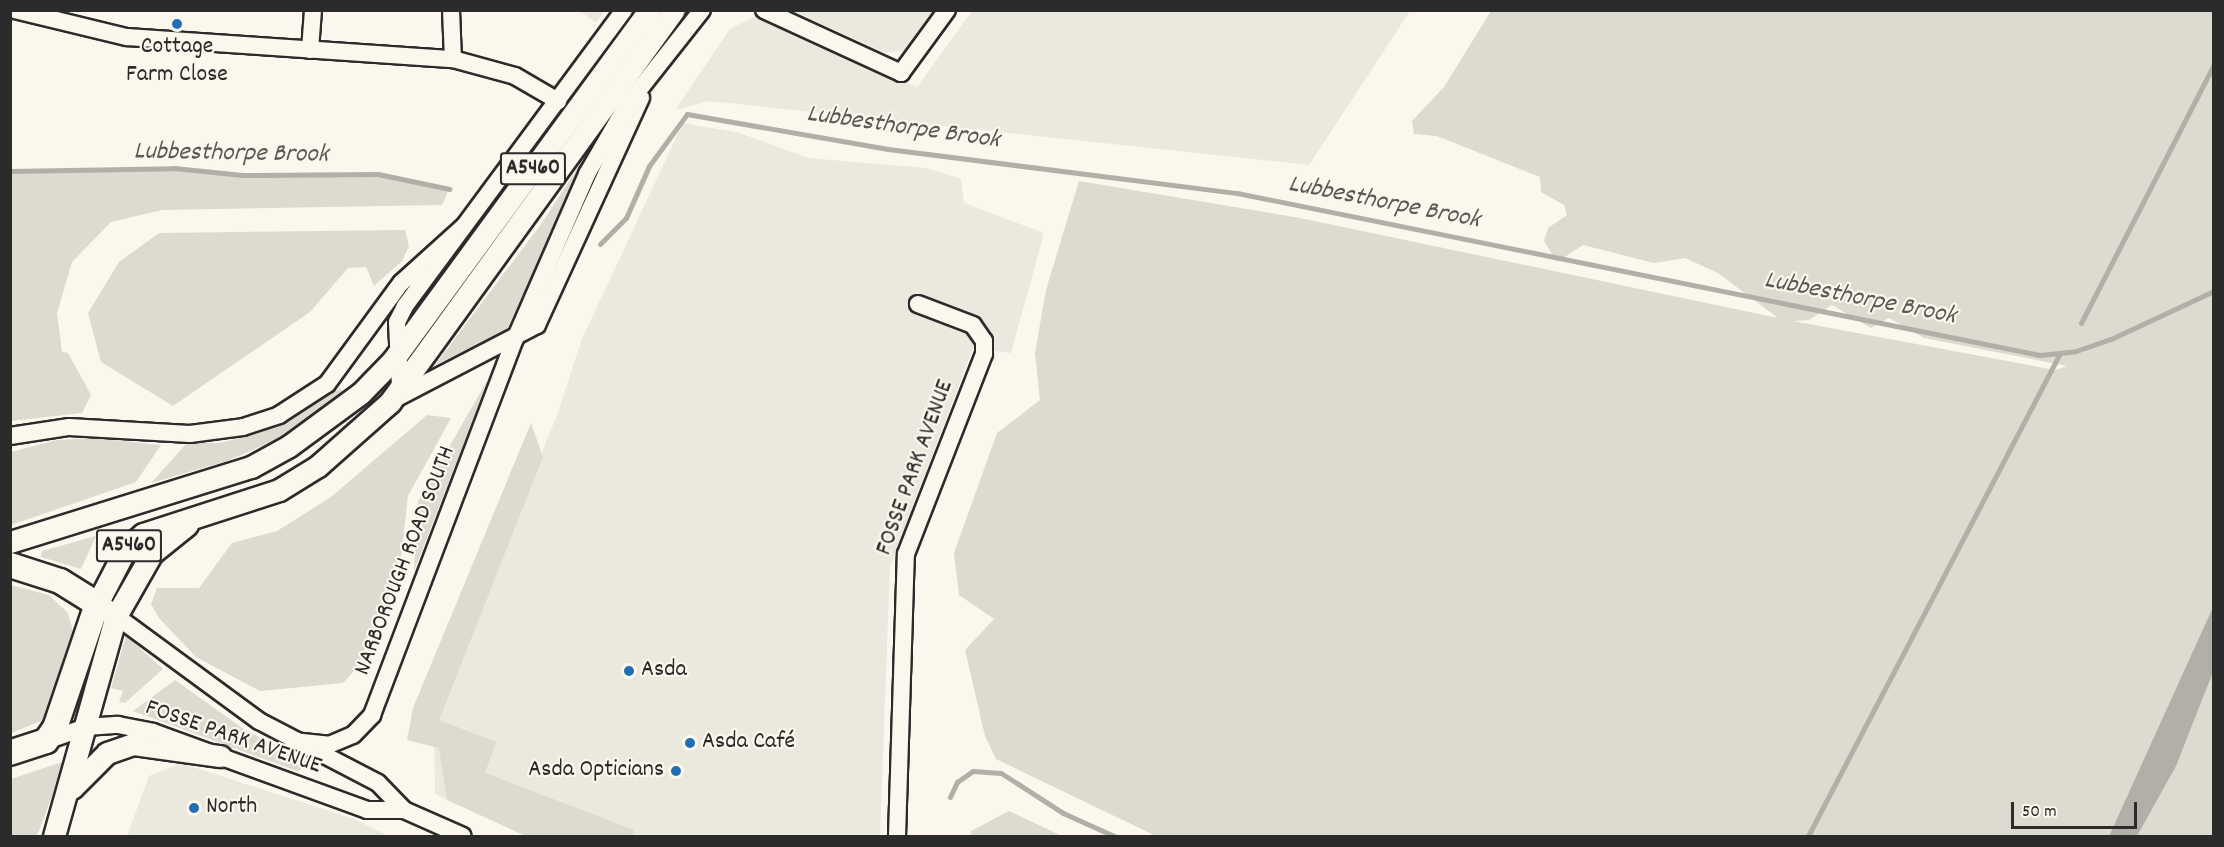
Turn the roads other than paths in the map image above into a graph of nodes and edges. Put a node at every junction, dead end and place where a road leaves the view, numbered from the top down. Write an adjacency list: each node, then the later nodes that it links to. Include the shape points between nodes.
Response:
1 (15, 10): 10 (street)
2 (313, 10): 11 (street)
3 (451, 10): 12 (street)
4 (624, 10): 13 (street)
5 (649, 10): 17 (main road, A5460)
6 (674, 10): 18 (main road, A5460)
7 (702, 10): 16 (street, NARBOROUGH ROAD SOUTH, via 602,143)
8 (764, 10): 9 (street, via 901,73)
9 (947, 10)
10 (53, 16): 11 (street, via 127,37)
11 (310, 50): 12 (street)
12 (453, 59): 13 (street, via 516,76)
13 (558, 101): 14 (street)
14 (463, 227): 17 (street, via 401,314); 19 (street, via 395,291 327,384 279,415 243,427 190,434 69,427)
15 (918, 304): 32 (street, FOSSE PARK AVENUE, via 973,325 984,341 984,354 906,554)
16 (515, 339): 18 (street); 25 (street, NARBOROUGH ROAD SOUTH, via 372,715 352,735 329,745)
17 (399, 352): 18 (street); 20 (main road, A5460, via 361,393 264,461 86,522)
18 (395, 394): 22 (main road, A5460, via 318,466 279,490 190,522 143,534 125,550)
19 (10, 436)
20 (10, 542)
21 (10, 565): 22 (highway, via 60,581)
22 (107, 610): 23 (main road); 24 (highway); 25 (street, FOSSE PARK AVENUE, via 208,687)
23 (86, 727): 24 (street, FOSSE PARK AVENUE); 27 (street, FOSSE PARK AVENUE, via 118,725 153,732); 28 (main road)
24 (46, 741): 26 (highway)
25 (293, 741): 29 (street, FOSSE PARK AVENUE, via 378,783)
26 (10, 753)
27 (220, 756): 28 (main road, via 133,744 120,747 88,768); 29 (street, FOSSE PARK AVENUE, via 367,810)
28 (66, 795): 30 (main road)
29 (404, 810): 31 (street, FOSSE PARK AVENUE)
30 (54, 837)
31 (463, 837)
32 (897, 837)

